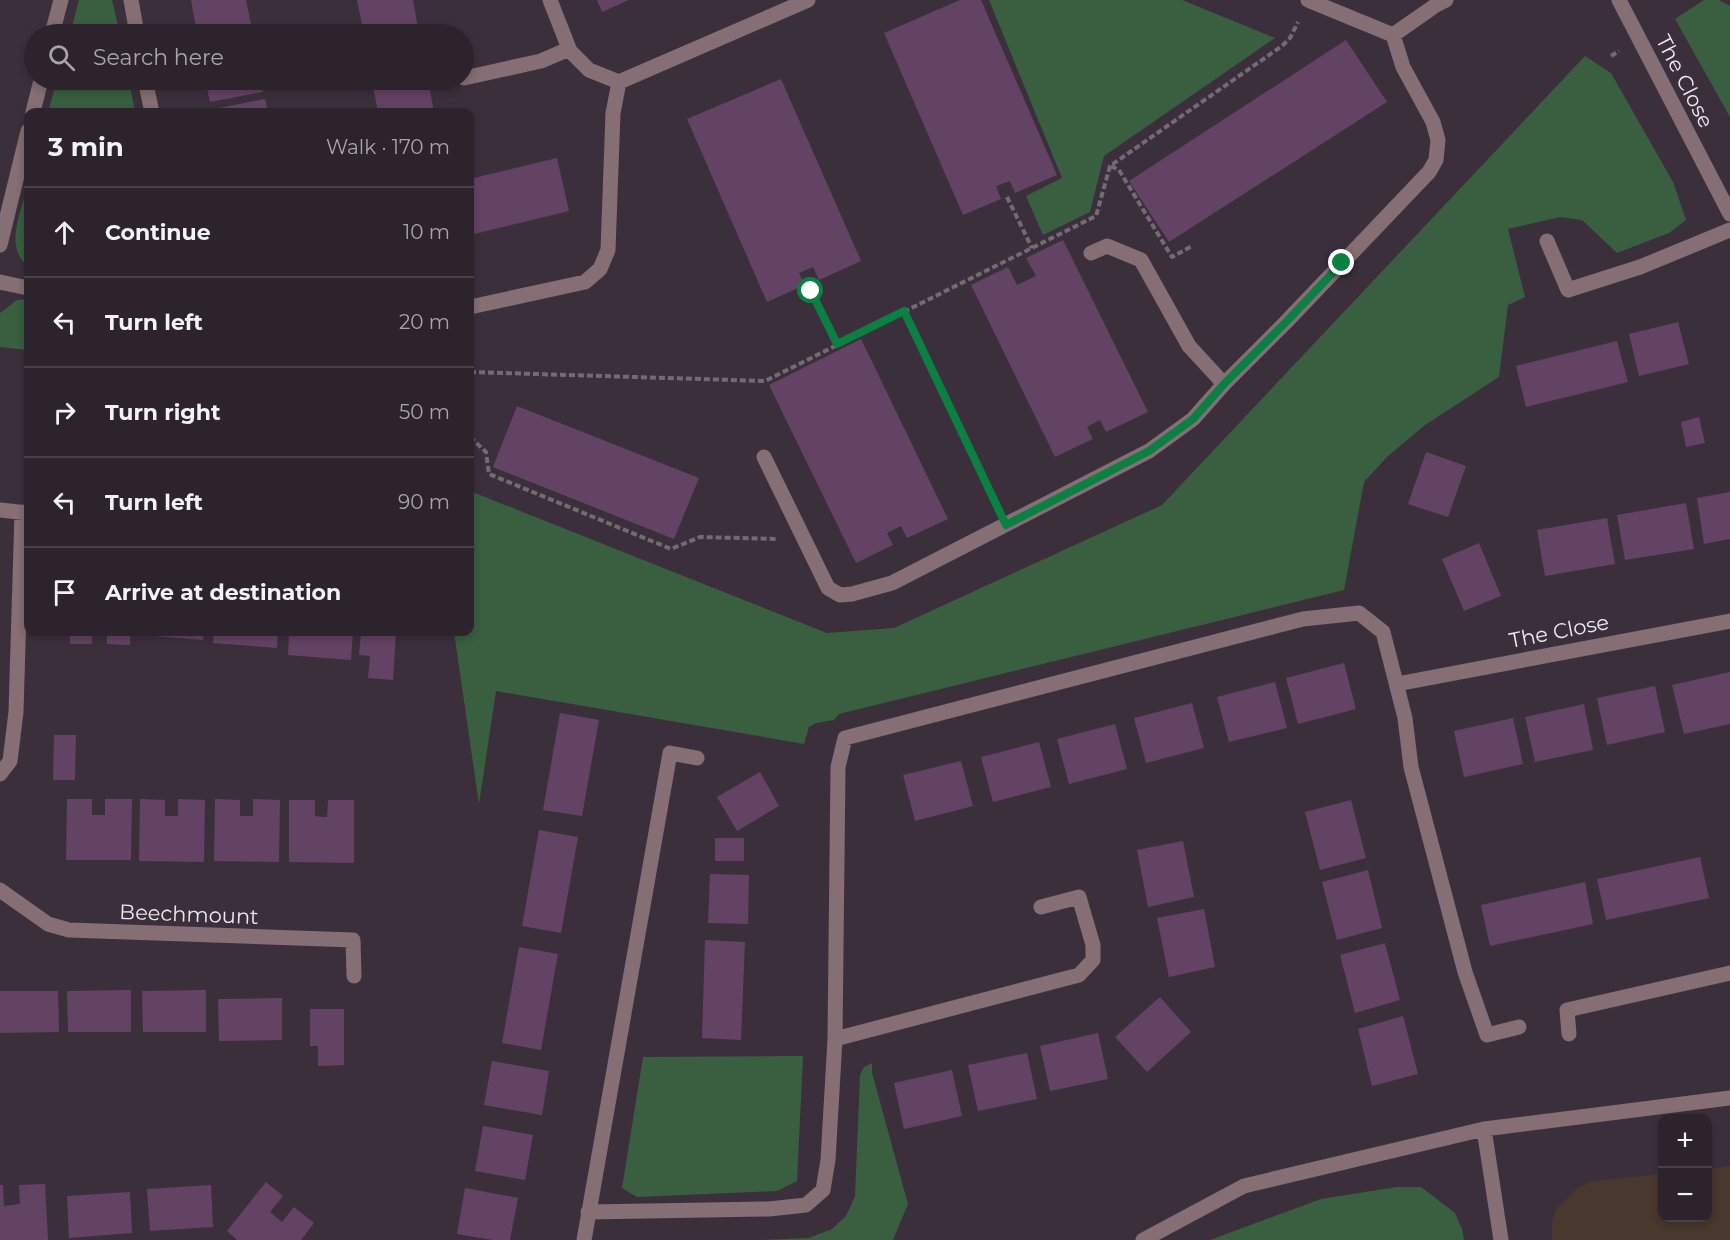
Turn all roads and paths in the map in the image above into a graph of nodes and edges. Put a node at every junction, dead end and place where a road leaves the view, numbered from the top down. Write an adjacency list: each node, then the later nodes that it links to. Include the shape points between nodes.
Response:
1 (61, 0): 8 (street)
2 (130, 0): 9 (street)
3 (550, 0): 11 (street)
4 (808, 0): 13 (street)
5 (1446, 0): 10 (street)
6 (1619, 0): 21 (street, The Close)
7 (1304, 7): 10 (street); 19 (path, via 1290,38 1282,46)
8 (55, 24)
9 (135, 24)
10 (1393, 35): 35 (street, via 1403,66 1433,122 1438,140 1436,160 1416,186)
11 (569, 49): 12 (street, via 541,61); 13 (street, via 589,70)
12 (474, 76)
13 (619, 82): 31 (street, via 613,113 608,250 600,269 585,282)
14 (38, 90): 16 (street)
15 (147, 90): 17 (street)
16 (34, 108)
17 (151, 108)
18 (24, 147): 24 (street)
19 (1110, 166): 25 (path, via 1119,170 1172,257); 26 (path, via 1096,216)
20 (1007, 197): 26 (path)
21 (1730, 214)
22 (1730, 230): 23 (street, via 1640,267 1568,290)
23 (1547, 241)
24 (0, 245)
25 (1192, 246)
26 (1032, 248): 32 (path)
27 (1091, 253): 35 (street, via 1107,246 1141,260 1189,346)
28 (0, 282): 29 (street)
29 (24, 287)
30 (811, 291): 33 (path)
31 (474, 306)
32 (904, 311): 33 (path); 40 (path)
33 (837, 344): 34 (path, via 765,381)
34 (474, 372)
35 (1224, 384): 40 (street, via 1193,419 1149,451)
36 (474, 441): 42 (path, via 486,452 489,474 672,549 700,537)
37 (764, 457): 40 (street, via 828,588 840,595 892,583)
38 (0, 510): 39 (street)
39 (24, 512)
40 (1006, 525)
41 (24, 534): 46 (street, via 16,712 10,761)
42 (785, 540)
43 (1730, 621): 44 (street, The Close)
44 (1397, 684): 51 (street, via 1411,767 1465,972 1487,1035); 53 (street, via 1383,632 1359,613 1303,619 845,738 838,767)
45 (697, 758): 56 (street, via 670,753)
46 (0, 774)
47 (0, 890): 50 (street, Beechmount, via 48,924 69,930 353,940)
48 (1041, 907): 53 (street, via 1079,897 1093,945 1093,960 1079,975)
49 (1730, 973): 52 (street, via 1567,1010)
50 (354, 976)
51 (1519, 1028)
52 (1569, 1034)
53 (835, 1039): 56 (street, via 823,1190 806,1205)
54 (1730, 1098): 55 (street)
55 (1485, 1129): 58 (street, via 1244,1186); 59 (street)
56 (588, 1212): 57 (street)
57 (584, 1240)
58 (1143, 1240)
59 (1501, 1240)

